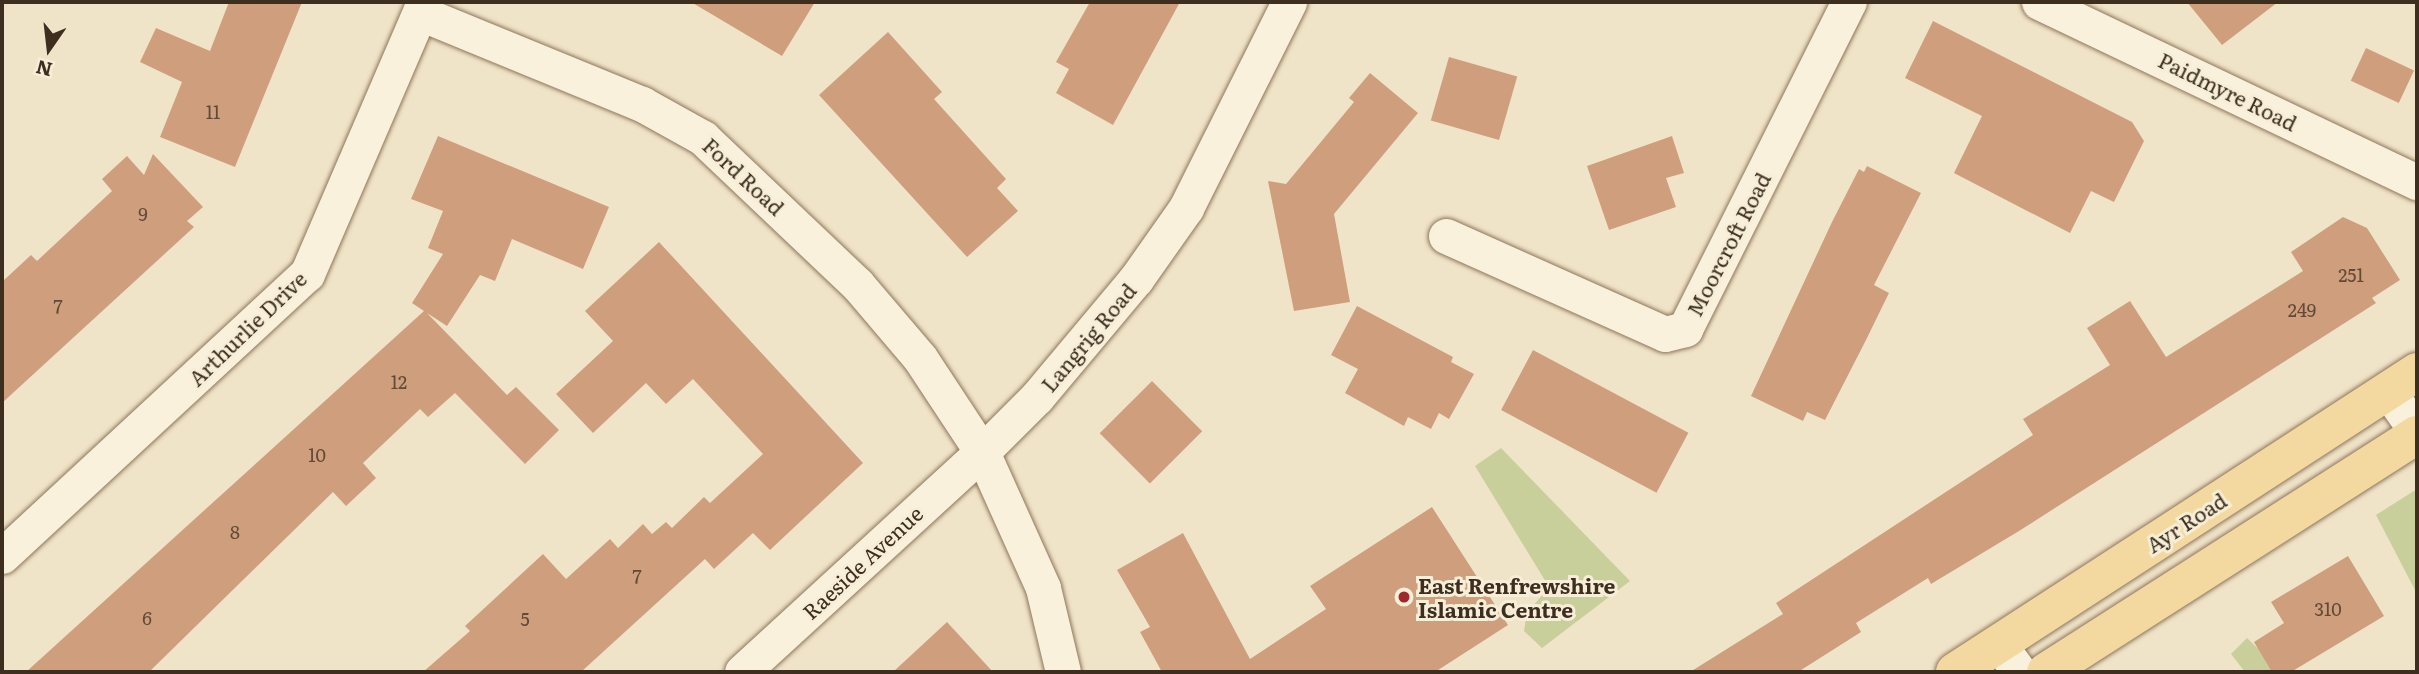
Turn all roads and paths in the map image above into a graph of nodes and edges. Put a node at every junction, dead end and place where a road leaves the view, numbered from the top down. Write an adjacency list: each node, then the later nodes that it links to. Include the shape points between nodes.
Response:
1 (1289, 2): 10 (street, Langrig Road, via 1186,208 1136,279 1037,397)
2 (1849, 2): 7 (street, Moorcroft Road, via 1685,329 1665,334)
3 (2039, 2): 5 (street, Paidmyre Road)
4 (422, 7): 10 (street, Ford Road, via 642,104 704,138 857,284 920,358); 11 (street, Arthurlie Drive, via 307,274)
5 (2084, 10): 6 (street, Paidmyre Road)
6 (2417, 182)
7 (1446, 236)
8 (2403, 382): 9 (street); 12 (main road, Ayr Road)
9 (2417, 433): 16 (main road)
10 (982, 452): 13 (street, Raeside Avenue); 14 (street, via 1043,588)
11 (2, 556)
12 (2009, 658): 15 (main road, Ayr Road)
13 (742, 672)
14 (1063, 672)
15 (1955, 672)
16 (2046, 672)

